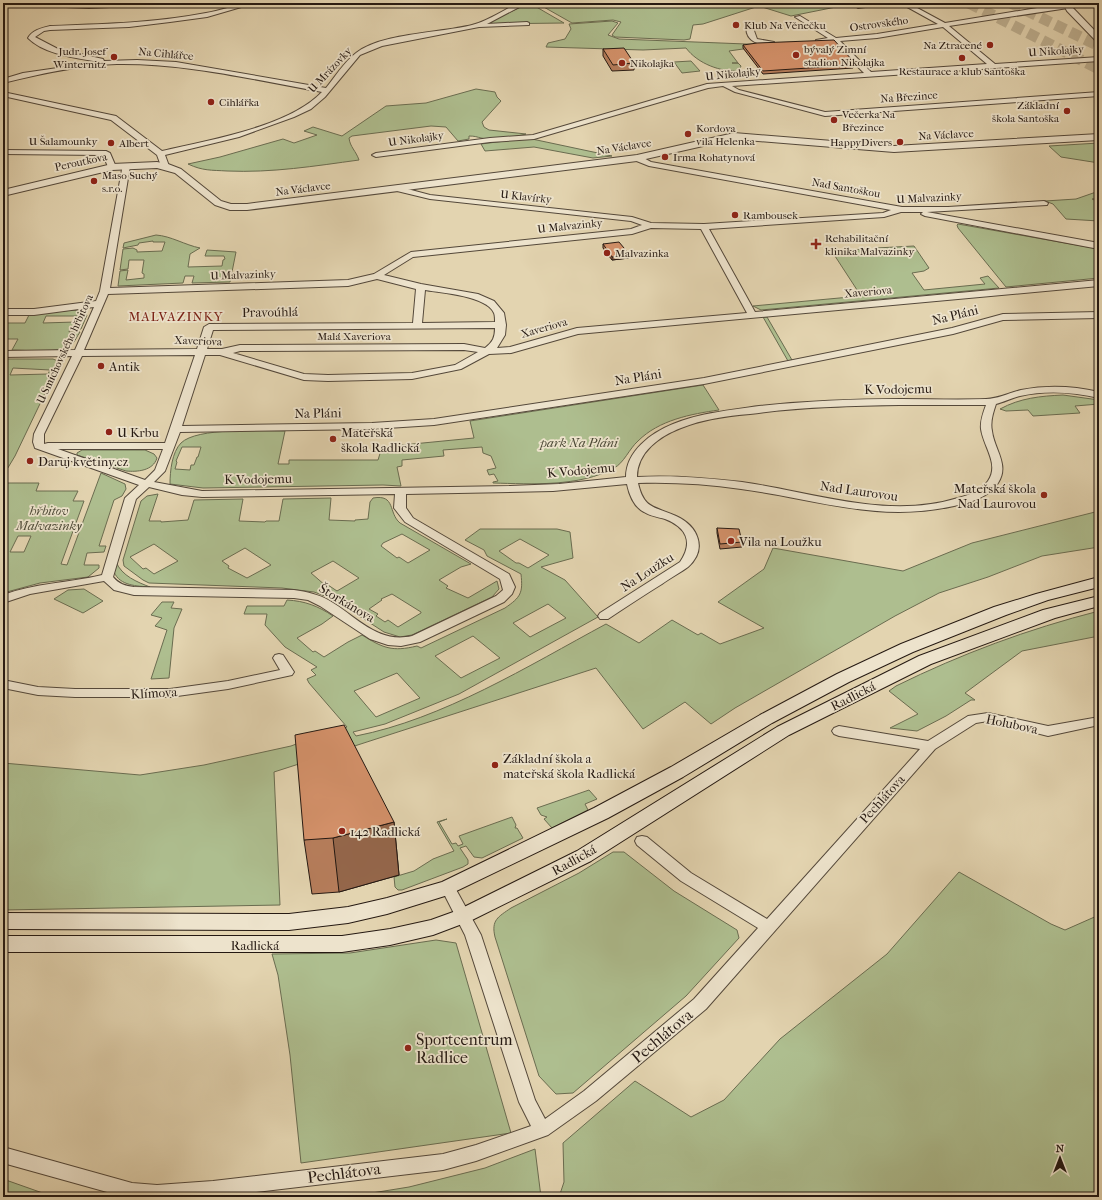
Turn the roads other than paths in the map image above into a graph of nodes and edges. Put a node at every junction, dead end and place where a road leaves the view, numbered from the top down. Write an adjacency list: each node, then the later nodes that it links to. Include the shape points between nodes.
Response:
1 (19, 3): 9 (street)
2 (150, 3): 9 (street)
3 (252, 3): 22 (street, via 207,15 129,25 50,28 31,38 37,43 71,54)
4 (494, 3): 5 (street)
5 (521, 3): 6 (street, U Mrázovky); 16 (street, U Mrázovky)
6 (534, 3)
7 (880, 3): 11 (street)
8 (903, 3): 15 (street)
9 (103, 4)
10 (1070, 4): 15 (street, Ostrovského); 17 (street)
11 (858, 6)
12 (798, 18): 18 (street)
13 (527, 24): 16 (street, U Mrázovky)
14 (749, 24): 20 (street, via 753,41)
15 (944, 25): 18 (street, Ostrovského); 23 (street)
16 (473, 27): 27 (street, U Mrázovky, via 374,46 358,54)
17 (1099, 39)
18 (835, 40): 19 (street, Ostrovského); 24 (street, Ostrovského)
19 (813, 41)
20 (776, 43)
21 (1099, 59): 23 (street, U Nikolajky)
22 (115, 62): 25 (street, Na Cihlářce, via 22,75); 27 (street, Na Cihlářce, via 176,64)
23 (993, 66): 24 (street, U Nikolajky)
24 (869, 74): 26 (street, U Nikolajky)
25 (3, 81)
26 (725, 84): 29 (street, Na Březince, via 736,91 825,114); 33 (street, U Nikolajky, via 708,86 534,137 490,140)
27 (326, 90): 32 (street, U Mrázovky, via 319,100 309,107 275,122 240,134)
28 (3, 94): 32 (street, via 112,118)
29 (1099, 94)
30 (1099, 137): 34 (street, Na Václavce, via 889,149 734,136)
31 (3, 152): 37 (street, U Šalamounky, via 106,152)
32 (161, 154): 36 (street)
33 (376, 156)
34 (637, 158): 38 (street, Na Václavce); 41 (street, Nad Santoškou, via 649,164)
35 (126, 166): 36 (street, Peroutkova); 37 (street, Peroutkova); 48 (street, U Smíchovského hřbitova)
36 (165, 166): 38 (street, Na Václavce, via 178,171 213,201 230,207)
37 (112, 167): 39 (street, Peroutkova)
38 (400, 189): 42 (street, U Klavírky, via 430,197 632,219)
39 (3, 193)
40 (1044, 203): 41 (street, U Malvazinky)
41 (900, 210): 43 (street, U Malvazinky, via 884,215); 44 (street, Nad Santoškou)
42 (650, 225): 43 (street, U Malvazinky); 45 (street, U Malvazinky, via 632,231 411,255)
43 (704, 227): 51 (street)
44 (1099, 246)
45 (377, 276): 47 (street); 48 (street, U Malvazinky, via 348,283)
46 (1099, 283): 51 (street, Xaveriova)
47 (421, 287): 53 (street); 54 (street, via 478,297 491,303 499,313)
48 (105, 291): 49 (street, U Smíchovského hřbitova)
49 (100, 303): 50 (street, via 34,312); 59 (street, U Smíchovského hřbitova)
50 (3, 312)
51 (752, 314): 55 (street, Xaveriova, via 577,331 511,350)
52 (1099, 314): 62 (street, Na Pláni, via 1003,317 953,331 704,381 434,422 372,426)
53 (417, 325): 54 (street, Pravoúhlá); 56 (street, Pravoúhlá, via 209,327)
54 (501, 325): 55 (street, via 496,344)
55 (487, 351): 57 (street, Malá Xaveriova, via 456,347 240,348); 57 (street, Xaveriova, via 458,366 419,375 328,378 281,371)
56 (200, 352): 57 (street, Xaveriova); 59 (street, Xaveriova); 62 (street, Pravoúhlá)
57 (221, 352)
58 (3, 354): 59 (street, Xaveriova)
59 (78, 354): 63 (street, U Smíchovského hřbitova, via 39,434)
60 (1099, 394): 61 (street, K Vodojemu, via 1038,390)
61 (992, 402): 65 (street, K Vodojemu, via 833,404 716,415 671,428 648,442 634,461); 65 (street, Nad Laurovou, via 986,433 998,464 996,477 976,496 941,507 890,511 761,489 676,480)
62 (176, 429): 64 (street, Pravoúhlá)
63 (39, 446): 64 (street); 66 (street, K Vodojemu)
64 (169, 446): 66 (street, Pravoúhlá, via 160,471)
65 (631, 479): 67 (street, K Vodojemu, via 558,487); 72 (street, Na Loužku, via 640,503 647,510 676,520 686,527 693,537 694,546 691,556 684,564)
66 (148, 484): 67 (street, K Vodojemu, via 202,494); 68 (street, via 132,498)
67 (401, 491): 68 (street, Štorkánova, via 400,508 409,520 505,577 510,584 510,589 500,600 407,643 394,643 376,637 311,597 294,594 134,591 112,585)
68 (106, 577): 70 (street, via 29,590)
69 (1099, 582): 80 (main road, Radlická, via 1000,611 907,648 843,678 600,813)
70 (3, 599)
71 (1099, 601): 81 (main road, Radlická, via 1049,614 925,660 783,731 584,856)
72 (604, 616)
73 (279, 658): 74 (street, Klímova, via 288,672 228,685 170,693 75,693 38,691)
74 (3, 684)
75 (973, 719): 76 (street, Holubova, via 988,718 1048,731); 78 (street, Pechlátova)
76 (1099, 721)
77 (840, 731): 78 (street)
78 (930, 746): 83 (street, Pechlátova)
79 (642, 841): 83 (street, via 686,877)
80 (448, 888): 81 (street); 82 (main road, Radlická, via 348,915 289,922)
81 (463, 916): 84 (main road, Radlická, via 433,927 390,937 342,944); 85 (street, via 473,935 527,1102)
82 (3, 921)
83 (768, 927): 85 (street, Pechlátova, via 700,1004 590,1096)
84 (3, 944)
85 (542, 1130): 86 (street, Pechlátova, via 443,1162 158,1193 132,1191)
86 (3, 1155)

